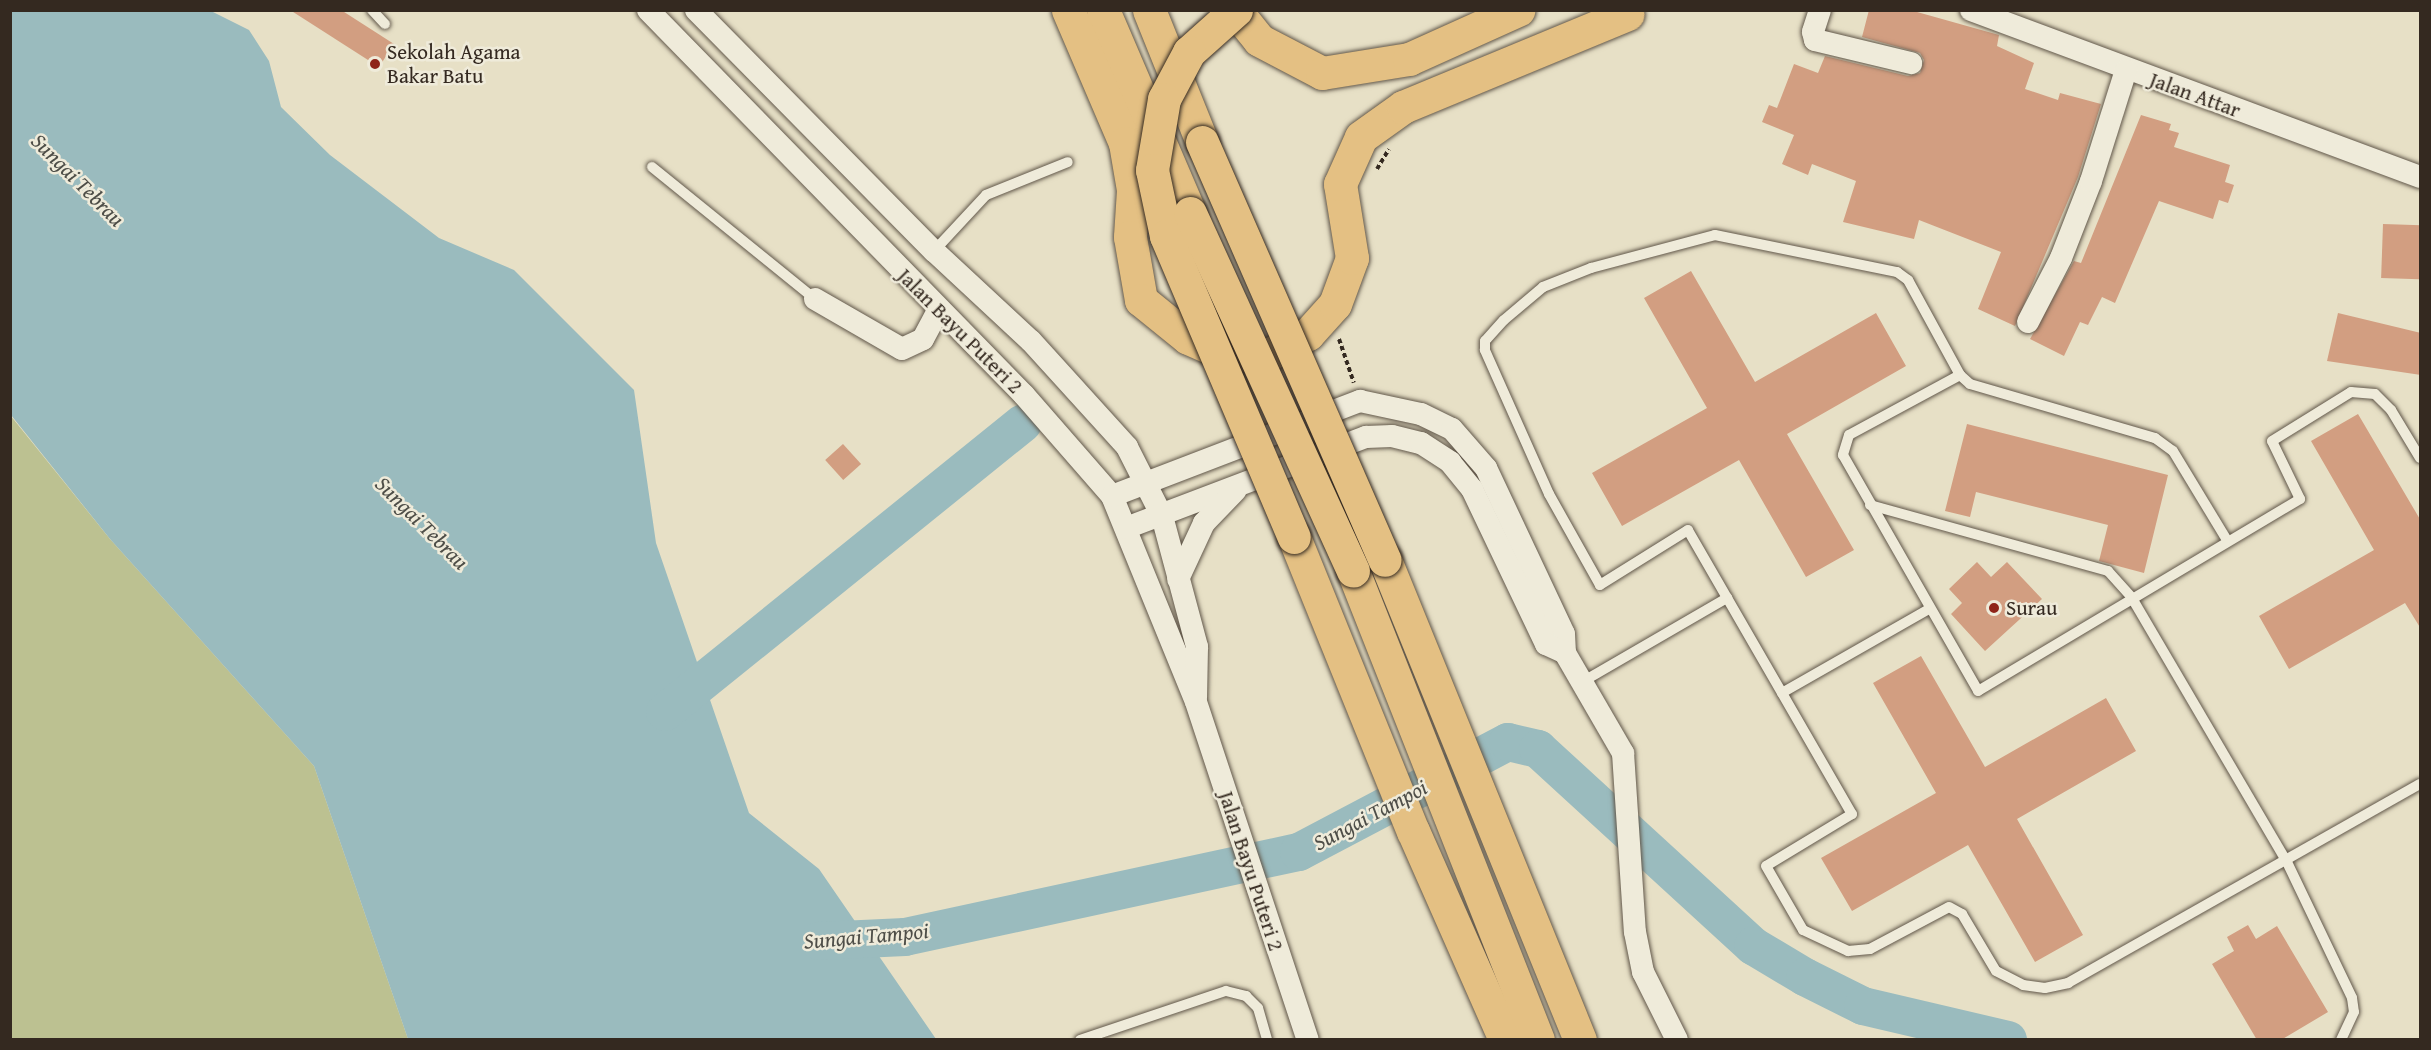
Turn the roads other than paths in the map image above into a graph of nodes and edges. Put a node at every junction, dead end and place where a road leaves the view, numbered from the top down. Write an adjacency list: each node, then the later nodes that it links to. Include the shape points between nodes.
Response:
1 (372, 10): 12 (lane)
2 (648, 10): 20 (street, Jalan Bayu Puteri 2)
3 (696, 10): 18 (street, Jalan Bayu Puteri 2)
4 (1068, 10): 11 (highway, via 1125,143 1133,190 1130,237 1141,300 1188,338 1227,355 1270,354 1308,334 1335,304 1352,258 1340,184 1361,137 1403,107)
5 (1103, 10): 45 (highway, bridge, via 1190,213 1353,571)
6 (1149, 10): 46 (highway, bridge, via 1385,560)
7 (1235, 10): 8 (highway, via 1259,40 1322,73 1409,59); 44 (highway, bridge, via 1189,52 1164,99 1152,170 1166,236)
8 (1518, 10)
9 (1820, 10): 13 (street, via 1813,32 1815,40)
10 (1971, 10): 14 (street, Jalan Attar)
11 (1627, 14)
12 (385, 24)
13 (1911, 63)
14 (2126, 70): 17 (street, Jalan Attar); 21 (street, via 2091,181 2061,258)
15 (1068, 162): 18 (lane, via 986,195)
16 (652, 167): 19 (lane)
17 (2421, 177)
18 (934, 251): 25 (street, Jalan Bayu Puteri 2, via 1031,341 1127,447)
19 (815, 299): 20 (street, via 902,349 923,339)
20 (938, 311): 26 (street, Jalan Bayu Puteri 2, via 1024,395)
21 (2028, 322)
22 (1960, 375): 27 (lane, via 1844,442 1843,455); 30 (lane, via 1970,384 2155,438 2173,451); 32 (lane, via 1908,280 1897,272 1715,234 1591,268 1543,287 1504,320 1485,341 1488,360 1549,494 1600,585 1688,530)
23 (2421, 458): 30 (lane, via 2391,410 2375,394 2351,392 2272,441 2300,499)
24 (1250, 479): 28 (street); 31 (street, via 1204,523); 35 (street, via 1366,437 1392,436 1420,443 1450,462 1472,489 1546,644)
25 (1147, 480): 26 (street); 28 (street, Jalan Bayu Puteri 2); 35 (street, via 1360,401 1421,414 1452,429 1486,468 1564,634)
26 (1112, 496): 29 (street, Jalan Bayu Puteri 2)
27 (1870, 505): 33 (lane, via 2108,571); 34 (lane)
28 (1162, 516): 29 (street); 31 (street, Jalan Bayu Puteri 2)
29 (1126, 528): 38 (street, Jalan Bayu Puteri 2, via 1174,656)
30 (2227, 540): 33 (lane)
31 (1178, 579): 38 (street, Jalan Bayu Puteri 2, via 1197,647)
32 (1727, 598): 36 (lane); 37 (lane)
33 (2132, 598): 34 (lane, via 1978,691); 40 (lane)
34 (1929, 609): 37 (lane)
35 (1565, 653): 36 (street)
36 (1582, 682): 47 (street, via 1623,753 1632,890 1643,972)
37 (1782, 693): 40 (lane, via 1852,814 1766,866 1803,930 1848,951 1870,949 1949,907 1962,914 1996,971 2023,984 2045,988 2068,983)
38 (1196, 702): 43 (street, Jalan Bayu Puteri 2)
39 (2421, 784): 40 (lane)
40 (2286, 860): 48 (lane, via 2352,999 2354,1012)
41 (1080, 1040): 42 (lane, via 1226,991 1246,996 1258,1008)
42 (1267, 1040)
43 (1308, 1040)
44 (1505, 1040)
45 (1539, 1040)
46 (1580, 1040)
47 (1677, 1040)
48 (2341, 1040)

